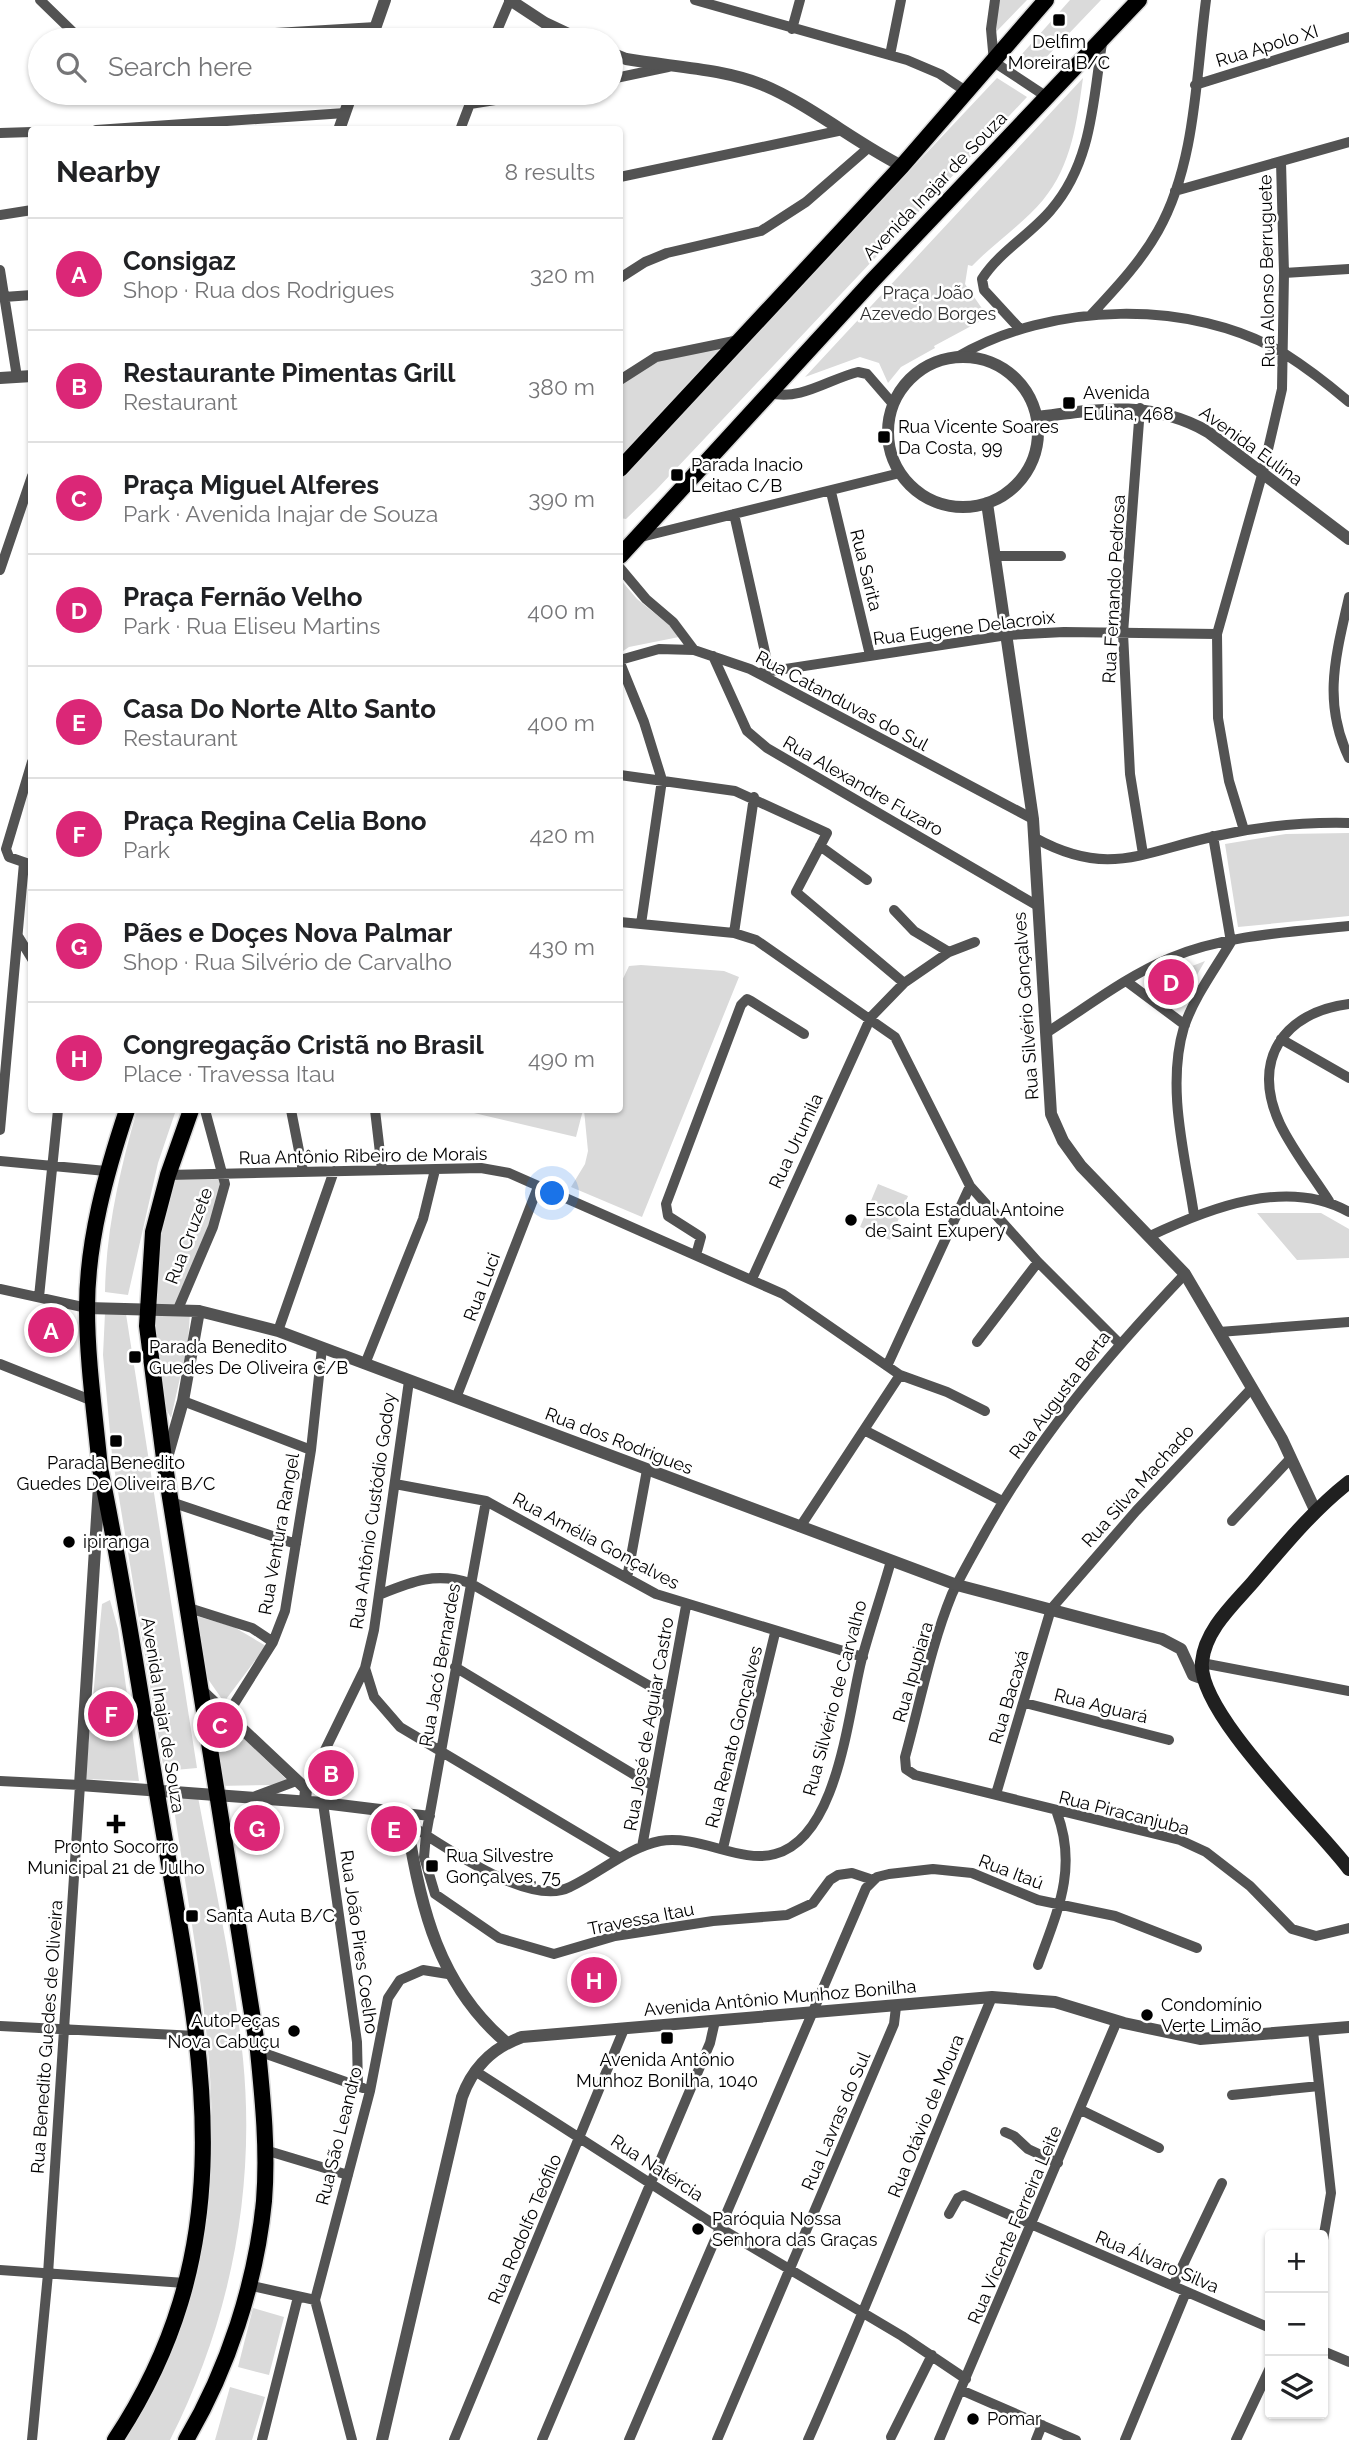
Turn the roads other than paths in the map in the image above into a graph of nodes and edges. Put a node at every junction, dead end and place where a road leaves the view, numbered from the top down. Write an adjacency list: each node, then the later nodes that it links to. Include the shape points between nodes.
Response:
1 (40, 0): 12 (street)
2 (385, 0): 11 (street)
3 (510, 0): 14 (street); 15 (street)
4 (695, 0): 16 (street)
5 (800, 0): 16 (street)
6 (901, 0): 19 (street)
7 (995, 0): 21 (street, via 990,29)
8 (1046, 0): 21 (main road, Avenida Inajar de Souza)
9 (1139, 0): 18 (main road, Avenida Inajar de Souza)
10 (1206, 0): 24 (street)
11 (376, 27): 13 (street)
12 (69, 28)
13 (359, 28)
14 (498, 28)
15 (556, 28)
16 (792, 29): 19 (street)
17 (1349, 37): 24 (street, Rua Apolo XI)
18 (1102, 40): 26 (main road, Avenida Inajar de Souza); 51 (street, via 1088,137 1074,176 1050,212 982,279 984,290)
19 (890, 55): 25 (street, via 940,74)
20 (623, 58): 22 (street)
21 (994, 62): 25 (main road, Avenida Inajar de Souza); 26 (street)
22 (668, 67): 23 (street); 33 (street, via 760,84)
23 (623, 76)
24 (1195, 85): 41 (street)
25 (967, 92): 39 (main road, Avenida Inajar de Souza)
26 (1047, 97): 59 (main road, Avenida Inajar de Souza)
27 (348, 105): 29 (street)
28 (470, 105): 32 (street)
29 (345, 113): 30 (street); 31 (street)
30 (155, 126)
31 (340, 126)
32 (462, 126)
33 (838, 131): 37 (street); 40 (street)
34 (28, 132): 35 (street)
35 (0, 133)
36 (1349, 142): 38 (street)
37 (867, 149): 39 (street); 47 (street, via 806,202 761,231 667,253)
38 (1281, 162): 41 (street); 46 (street, Rua Alonso Berruguete)
39 (902, 166): 52 (main road, Avenida Inajar de Souza)
40 (623, 176)
41 (1175, 191): 50 (street, via 1159,230)
42 (28, 211): 43 (street)
43 (0, 215)
44 (1349, 269): 46 (street)
45 (0, 270): 49 (street)
46 (1284, 273): 53 (street, Rua Alonso Berruguete)
47 (623, 276)
48 (28, 295): 49 (street)
49 (5, 297): 56 (street)
50 (1091, 315): 51 (street); 53 (street, via 1164,316 1253,339)
51 (1019, 328): 54 (street)
52 (740, 340): 58 (street, via 656,357); 64 (main road, Avenida Inajar de Souza)
53 (1284, 354): 60 (street); 66 (street, Rua Alonso Berruguete, via 1282,388)
54 (957, 356): 61 (street, via 919,371); 63 (street, via 1000,366 1017,379)
55 (28, 376): 56 (street)
56 (17, 377): 57 (street)
57 (0, 378)
58 (623, 378)
59 (771, 393): 61 (street, via 798,394 858,372 867,374); 72 (main road, Avenida Inajar de Souza)
60 (1349, 402)
61 (893, 404): 65 (street, via 888,427 890,451)
62 (1140, 408): 63 (street, Avenida Eulina); 66 (street, Avenida Eulina, via 1188,420); 80 (street, Rua Fernando Pedrosa)
63 (1038, 417): 69 (street, via 1039,439 1028,469 1007,493)
64 (623, 466)
65 (900, 472): 68 (street); 69 (street, via 917,491 939,503 963,507)
66 (1262, 475): 73 (street, Avenida Eulina); 81 (street, Rua Alonso Berruguete)
67 (28, 488): 77 (street)
68 (831, 492): 70 (street); 84 (street, Rua Sarita)
69 (987, 503): 75 (street, Rua Silvério Gonçalves)
70 (734, 514): 72 (street); 88 (street)
71 (623, 536): 72 (main road)
72 (636, 538): 74 (main road, Avenida Inajar de Souza)
73 (1349, 539)
74 (623, 553)
75 (996, 556): 76 (street); 82 (street, Rua Silvério Gonçalves)
76 (1061, 556)
77 (0, 570)
78 (623, 572): 83 (street, via 674,622)
79 (1349, 597): 89 (street, via 1333,677 1332,710)
80 (1124, 633): 81 (street, Rua Eugene Delacroix); 82 (street, Rua Eugene Delacroix); 100 (street, Rua Fernando Pedrosa, via 1130,774)
81 (1217, 634): 96 (street, Rua Alonso Berruguete, via 1218,718 1229,781)
82 (1007, 635): 84 (street, Rua Eugene Delacroix); 94 (street, Rua Silvério Gonçalves)
83 (694, 650): 85 (street, Rua Catanduvas do Sul); 86 (street, via 659,649)
84 (870, 655): 88 (street, Rua Eugene Delacroix)
85 (713, 656): 88 (street, Rua Catanduvas do Sul); 103 (street, Rua Alexandre Fuzaro, via 747,731 767,748)
86 (623, 661)
87 (623, 670): 92 (street)
88 (764, 671): 94 (street, Rua Catanduvas do Sul)
89 (1349, 758)
90 (28, 774): 101 (street, via 9,831 7,855)
91 (623, 775): 92 (street)
92 (662, 780): 93 (street); 106 (street)
93 (754, 797): 99 (street, via 827,832); 108 (street)
94 (1033, 819): 98 (street, Rua Silvério Gonçalves)
95 (1349, 823): 96 (street, via 1309,822)
96 (1244, 830): 97 (street)
97 (1213, 836): 100 (street); 111 (street)
98 (1035, 838): 100 (street, via 1088,860); 103 (street, Rua Silvério Gonçalves)
99 (820, 846): 102 (street); 115 (street, via 796,892)
100 (1143, 854)
101 (28, 864): 109 (street)
102 (867, 880)
103 (1038, 906): 119 (street, Rua Silvério Gonçalves)
104 (894, 910): 113 (street, via 914,931)
105 (623, 922): 106 (street)
106 (641, 925): 108 (street)
107 (1349, 926): 111 (street)
108 (734, 933): 117 (street, via 768,946)
109 (18, 936): 112 (street); 129 (street)
110 (975, 942): 113 (street)
111 (1231, 942): 114 (street, via 1170,958); 118 (street)
112 (28, 952)
113 (949, 952): 115 (street)
114 (1126, 981): 118 (street); 119 (street)
115 (904, 983): 117 (street)
116 (1349, 1004): 121 (street, via 1305,1015)
117 (870, 1017): 139 (street, via 903,1047); 148 (street, Rua Urumila)
118 (1185, 1025): 143 (street, via 1177,1058 1177,1088)
119 (1046, 1033): 144 (street, Rua Silvério Gonçalves, via 1051,1114 1063,1141 1081,1166)
120 (804, 1034): 145 (street, via 747,999 741,1005 666,1204 668,1216 701,1237)
121 (1282, 1039): 122 (street); 141 (street, via 1271,1060 1272,1101 1288,1139)
122 (1349, 1078)
123 (58, 1113): 131 (street)
124 (126, 1113): 134 (main road, Avenida Inajar de Souza)
125 (190, 1113): 138 (main road)
126 (206, 1113): 137 (street)
127 (292, 1113): 135 (street)
128 (375, 1113): 132 (street)
129 (0, 1130)
130 (0, 1161): 131 (street)
131 (52, 1166): 134 (street); 150 (street)
132 (382, 1170): 133 (street, Rua Antônio Ribeiro de Morais); 136 (street, Rua Antônio Ribeiro de Morais)
133 (435, 1170): 140 (street, Rua Antônio Ribeiro de Morais, via 498,1171); 162 (street, via 423,1219)
134 (106, 1171): 151 (main road, Avenida Inajar de Souza)
135 (303, 1171): 136 (street, Rua Antônio Ribeiro de Morais); 137 (street, Rua Antônio Ribeiro de Morais)
136 (334, 1171): 156 (street)
137 (224, 1174): 138 (street, Rua Antônio Ribeiro de Morais); 153 (street, Rua Cruzete, via 214,1227)
138 (168, 1175): 152 (main road, via 153,1232)
139 (970, 1186): 146 (street); 163 (street)
140 (538, 1187): 145 (street, Rua Antônio Ribeiro de Morais); 167 (street, Rua Luci)
141 (1329, 1201): 142 (street); 143 (street, via 1272,1198)
142 (1349, 1213)
143 (1194, 1216): 144 (street)
144 (1150, 1236): 147 (street, Rua Silvério Gonçalves)
145 (696, 1255): 148 (street, Rua Antônio Ribeiro de Morais)
146 (1038, 1262): 158 (street); 159 (street)
147 (1185, 1274): 157 (street, Rua Silvério Gonçalves); 159 (street, Rua Augusta Berta)
148 (751, 1279): 163 (street, Rua Antônio Ribeiro de Morais, via 783,1294)
149 (0, 1289): 150 (street, Rua dos Rodrigues)
150 (39, 1297): 151 (street, Rua dos Rodrigues)
151 (87, 1308): 152 (street, Rua dos Rodrigues); 168 (main road, Avenida Inajar de Souza)
152 (146, 1308): 153 (street, Rua dos Rodrigues); 174 (main road)
153 (178, 1308): 154 (street, Rua dos Rodrigues)
154 (199, 1311): 156 (street, Rua dos Rodrigues); 169 (street)
155 (1349, 1322): 157 (street)
156 (278, 1331): 160 (street, Rua dos Rodrigues)
157 (1219, 1332): 166 (street, Rua Silvério Gonçalves)
158 (977, 1342)
159 (1119, 1343): 180 (street, Rua Augusta Berta, via 1045,1435)
160 (322, 1348): 162 (street, Rua dos Rodrigues); 172 (street, Rua Ventura Rangel)
161 (0, 1364): 168 (street)
162 (365, 1364): 165 (street, Rua dos Rodrigues)
163 (887, 1366): 164 (street, Rua Antônio Ribeiro de Morais)
164 (900, 1375): 170 (street, Rua Antônio Ribeiro de Morais); 171 (street)
165 (409, 1381): 167 (street, Rua dos Rodrigues); 178 (street, Rua Antônio Custódio Godoy)
166 (1252, 1388): 173 (street, Rua Silvério Gonçalves); 193 (street, Rua Silva Machado)
167 (456, 1398): 176 (street, Rua dos Rodrigues)
168 (93, 1401): 175 (main road, Avenida Inajar de Souza)
169 (183, 1401): 172 (street); 174 (street)
170 (985, 1411)
171 (864, 1430): 180 (street); 184 (street)
172 (311, 1450): 185 (street, Rua Ventura Rangel)
173 (1290, 1459): 182 (street, Rua Silvério Gonçalves); 183 (street)
174 (165, 1466): 181 (main road)
175 (100, 1468): 210 (street, Rua Benedito Guedes de Oliveira); 212 (main road, Avenida Inajar de Souza)
176 (647, 1469): 184 (street, Rua dos Rodrigues); 187 (street)
177 (1349, 1482): 182 (main road)
178 (395, 1484): 179 (street, Rua Amélia Gonçalves); 190 (street, Rua Antônio Custódio Godoy)
179 (486, 1501): 187 (street, Rua Amélia Gonçalves); 188 (street, Rua Jacó Bernardes)
180 (1002, 1501): 189 (street, Rua Augusta Berta)
181 (171, 1502): 185 (street); 192 (main road)
182 (1315, 1510): 197 (main road, via 1218,1623)
183 (1232, 1521)
184 (800, 1527): 186 (street, Rua dos Rodrigues)
185 (296, 1544): 195 (street, Rua Ventura Rangel, via 285,1611)
186 (891, 1561): 189 (street, Rua dos Rodrigues); 196 (street, Rua Silvério de Carvalho)
187 (627, 1578): 191 (street, Rua Amélia Gonçalves)
188 (470, 1583): 190 (street, via 434,1576); 198 (street, Rua Jacó Bernardes); 203 (street)
189 (957, 1585): 193 (street, Rua dos Rodrigues); 208 (street, Rua Ipupiara, via 909,1744)
190 (382, 1594): 199 (street, Rua Antônio Custódio Godoy)
191 (686, 1606): 194 (street, Rua Amélia Gonçalves); 203 (street, Rua José de Aguiar Castro)
192 (189, 1608): 195 (street, via 251,1628); 201 (main road)
193 (1051, 1609): 200 (street, Rua dos Rodrigues, via 1172,1643 1187,1657 1193,1675); 204 (street, Rua Bacaxá)
194 (775, 1633): 196 (street, Rua Amélia Gonçalves); 224 (street, Rua Renato Gonçalves)
195 (273, 1642): 205 (street, Rua Ventura Rangel)
196 (863, 1657): 224 (street, Rua Silvério de Carvalho, via 834,1780 804,1836 775,1854)
197 (1202, 1663): 200 (main road); 202 (street)
198 (455, 1667): 207 (street, Rua Jacó Bernardes); 211 (street)
199 (365, 1668): 207 (street, via 374,1697 387,1715); 213 (street, Rua Antônio Custódio Godoy)
200 (1204, 1679): 226 (main road, via 1210,1696 1248,1750)
201 (202, 1691): 205 (street); 214 (main road)
202 (1349, 1692)
203 (669, 1697): 211 (street, Rua José de Aguiar Castro)
204 (1025, 1703): 206 (street, Rua Aguará); 215 (street, Rua Bacaxá)
205 (229, 1712): 213 (street)
206 (1169, 1740)
207 (441, 1752): 220 (street, Rua Jacó Bernardes); 225 (street)
208 (906, 1769): 215 (street, Rua Piracanjuba)
209 (0, 1781): 210 (street)
210 (80, 1785): 212 (street, Rua Silvério de Carvalho); 240 (street, Rua Benedito Guedes de Oliveira)
211 (653, 1786): 223 (street, Rua José de Aguiar Castro)
212 (156, 1789): 214 (street, Rua Silvério de Carvalho); 243 (main road, Avenida Inajar de Souza)
213 (302, 1790): 216 (street, Rua Silvério de Carvalho); 216 (street, Rua Silvério de Carvalho); 217 (street, Rua Silvério de Carvalho)
214 (217, 1794): 216 (street, Rua Silvério de Carvalho); 245 (main road)
215 (996, 1794): 219 (street, Rua Piracanjuba)
216 (252, 1797)
217 (323, 1803): 218 (street, Rua Silvério de Carvalho); 247 (street, Rua João Pires Coelho, via 355,2029)
218 (380, 1810): 220 (street); 221 (street, Rua Silvério de Carvalho)
219 (1057, 1812): 228 (street, via 1068,1851); 229 (street, Rua Piracanjuba, via 1180,1840 1206,1852 1304,1935)
220 (430, 1816): 222 (street, Rua Jacó Bernardes)
221 (407, 1823): 222 (street, Rua Silvério de Carvalho); 232 (street, via 431,1928)
222 (426, 1835): 225 (street, Rua Silvério de Carvalho, via 511,1882 545,1892 567,1889); 227 (street, Travessa Itau, via 424,1857 435,1894 499,1938 554,1954 615,1936 787,1915 813,1903 838,1875)
223 (642, 1847): 224 (street, Rua Silvério de Carvalho, via 679,1840); 225 (street, Rua Silvério de Carvalho)
224 (723, 1848)
225 (620, 1858)
226 (1349, 1869)
227 (873, 1880): 228 (street, Rua Itaú, via 889,1874 951,1870); 235 (street)
228 (1059, 1906): 230 (street, Rua Itaú, via 1115,1916); 231 (street)
229 (1349, 1928)
230 (1196, 1948)
231 (1038, 1965)
232 (449, 1974): 244 (street, via 478,2014); 249 (street, Rua São Leandro, via 423,1970 400,1980 388,1998)
233 (992, 1997): 234 (street, Avenida Antônio Munhoz Bonilha); 237 (street, Avenida Antônio Munhoz Bonilha, via 1055,2002); 273 (street, Rua Otávio de Moura)
234 (896, 2007): 235 (street, Avenida Antônio Munhoz Bonilha); 265 (street, Rua Lavras do Sul, via 894,2024)
235 (812, 2013): 236 (street, Avenida Antônio Munhoz Bonilha); 262 (street)
236 (715, 2021): 241 (street, Avenida Antônio Munhoz Bonilha); 258 (street)
237 (1117, 2021): 242 (street, Avenida Antônio Munhoz Bonilha, via 1200,2039); 251 (street, Rua Vicente Ferreira Leite)
238 (0, 2026): 240 (street)
239 (1349, 2027): 242 (street, Avenida Antônio Munhoz Bonilha)
240 (65, 2029): 243 (street); 266 (street, Rua Benedito Guedes de Oliveira)
241 (624, 2029): 244 (street, Avenida Antônio Munhoz Bonilha, via 522,2037); 253 (street, Rua Rodolfo Teófilo)
242 (1313, 2031): 248 (street)
243 (196, 2036): 267 (main road, Avenida Inajar de Souza, via 205,2145 202,2192)
244 (507, 2043): 246 (street, Avenida Antônio Munhoz Bonilha)
245 (258, 2051): 247 (street); 255 (main road)
246 (475, 2071): 253 (street, Rua Natércia); 288 (street, Avenida Antônio Munhoz Bonilha, via 462,2097)
247 (358, 2086): 249 (street)
248 (1320, 2086): 250 (street); 263 (street, via 1331,2193)
249 (370, 2091): 257 (street, Rua São Leandro)
250 (1232, 2095)
251 (1081, 2110): 254 (street); 256 (street, Rua Vicente Ferreira Leite)
252 (1005, 2132): 256 (street)
253 (580, 2137): 258 (street, Rua Natércia); 289 (street, Rua Rodolfo Teófilo)
254 (1159, 2148)
255 (265, 2150): 257 (street); 268 (main road, via 264,2201)
256 (1058, 2163): 261 (street, Rua Vicente Ferreira Leite)
257 (348, 2175): 272 (street, Rua São Leandro)
258 (651, 2183): 262 (street, Rua Natércia); 290 (street)
259 (1222, 2183): 269 (street)
260 (949, 2214): 261 (street, Rua Álvaro Silva, via 964,2196)
261 (1031, 2226): 269 (street, Rua Álvaro Silva); 278 (street, Rua Vicente Ferreira Leite)
262 (720, 2228): 265 (street, Rua Natércia); 291 (street)
263 (1325, 2230)
264 (0, 2270): 266 (street)
265 (790, 2270): 273 (street, Rua Natércia); 292 (street, Rua Lavras do Sul)
266 (48, 2274): 267 (street); 283 (street, Rua Benedito Guedes de Oliveira)
267 (185, 2283): 284 (main road, Avenida Inajar de Souza, via 154,2374)
268 (248, 2286): 271 (street); 285 (main road, via 214,2387)
269 (1173, 2286): 270 (street, Rua Álvaro Silva)
270 (1186, 2292): 274 (street, Rua Álvaro Silva); 297 (street)
271 (298, 2297): 272 (street); 286 (street)
272 (315, 2300): 287 (street, Rua São Leandro)
273 (864, 2315): 276 (street, Rua Natércia); 293 (street, Rua Otávio de Moura)
274 (1265, 2326)
275 (1328, 2353): 277 (street)
276 (932, 2355): 278 (street, Rua Natércia); 282 (street)
277 (1349, 2362)
278 (966, 2379): 280 (street, Rua Vicente Ferreira Leite)
279 (1265, 2379): 298 (street)
280 (961, 2390): 281 (street); 294 (street, Rua Vicente Ferreira Leite)
281 (1042, 2425): 295 (street); 296 (street)
282 (891, 2437)
283 (32, 2440)
284 (115, 2440)
285 (186, 2440)
286 (262, 2440)
287 (352, 2440)
288 (382, 2440)
289 (454, 2440)
290 (542, 2440)
291 (629, 2440)
292 (718, 2440)
293 (808, 2440)
294 (940, 2440)
295 (1035, 2440)
296 (1076, 2440)
297 (1125, 2440)
298 (1236, 2440)

